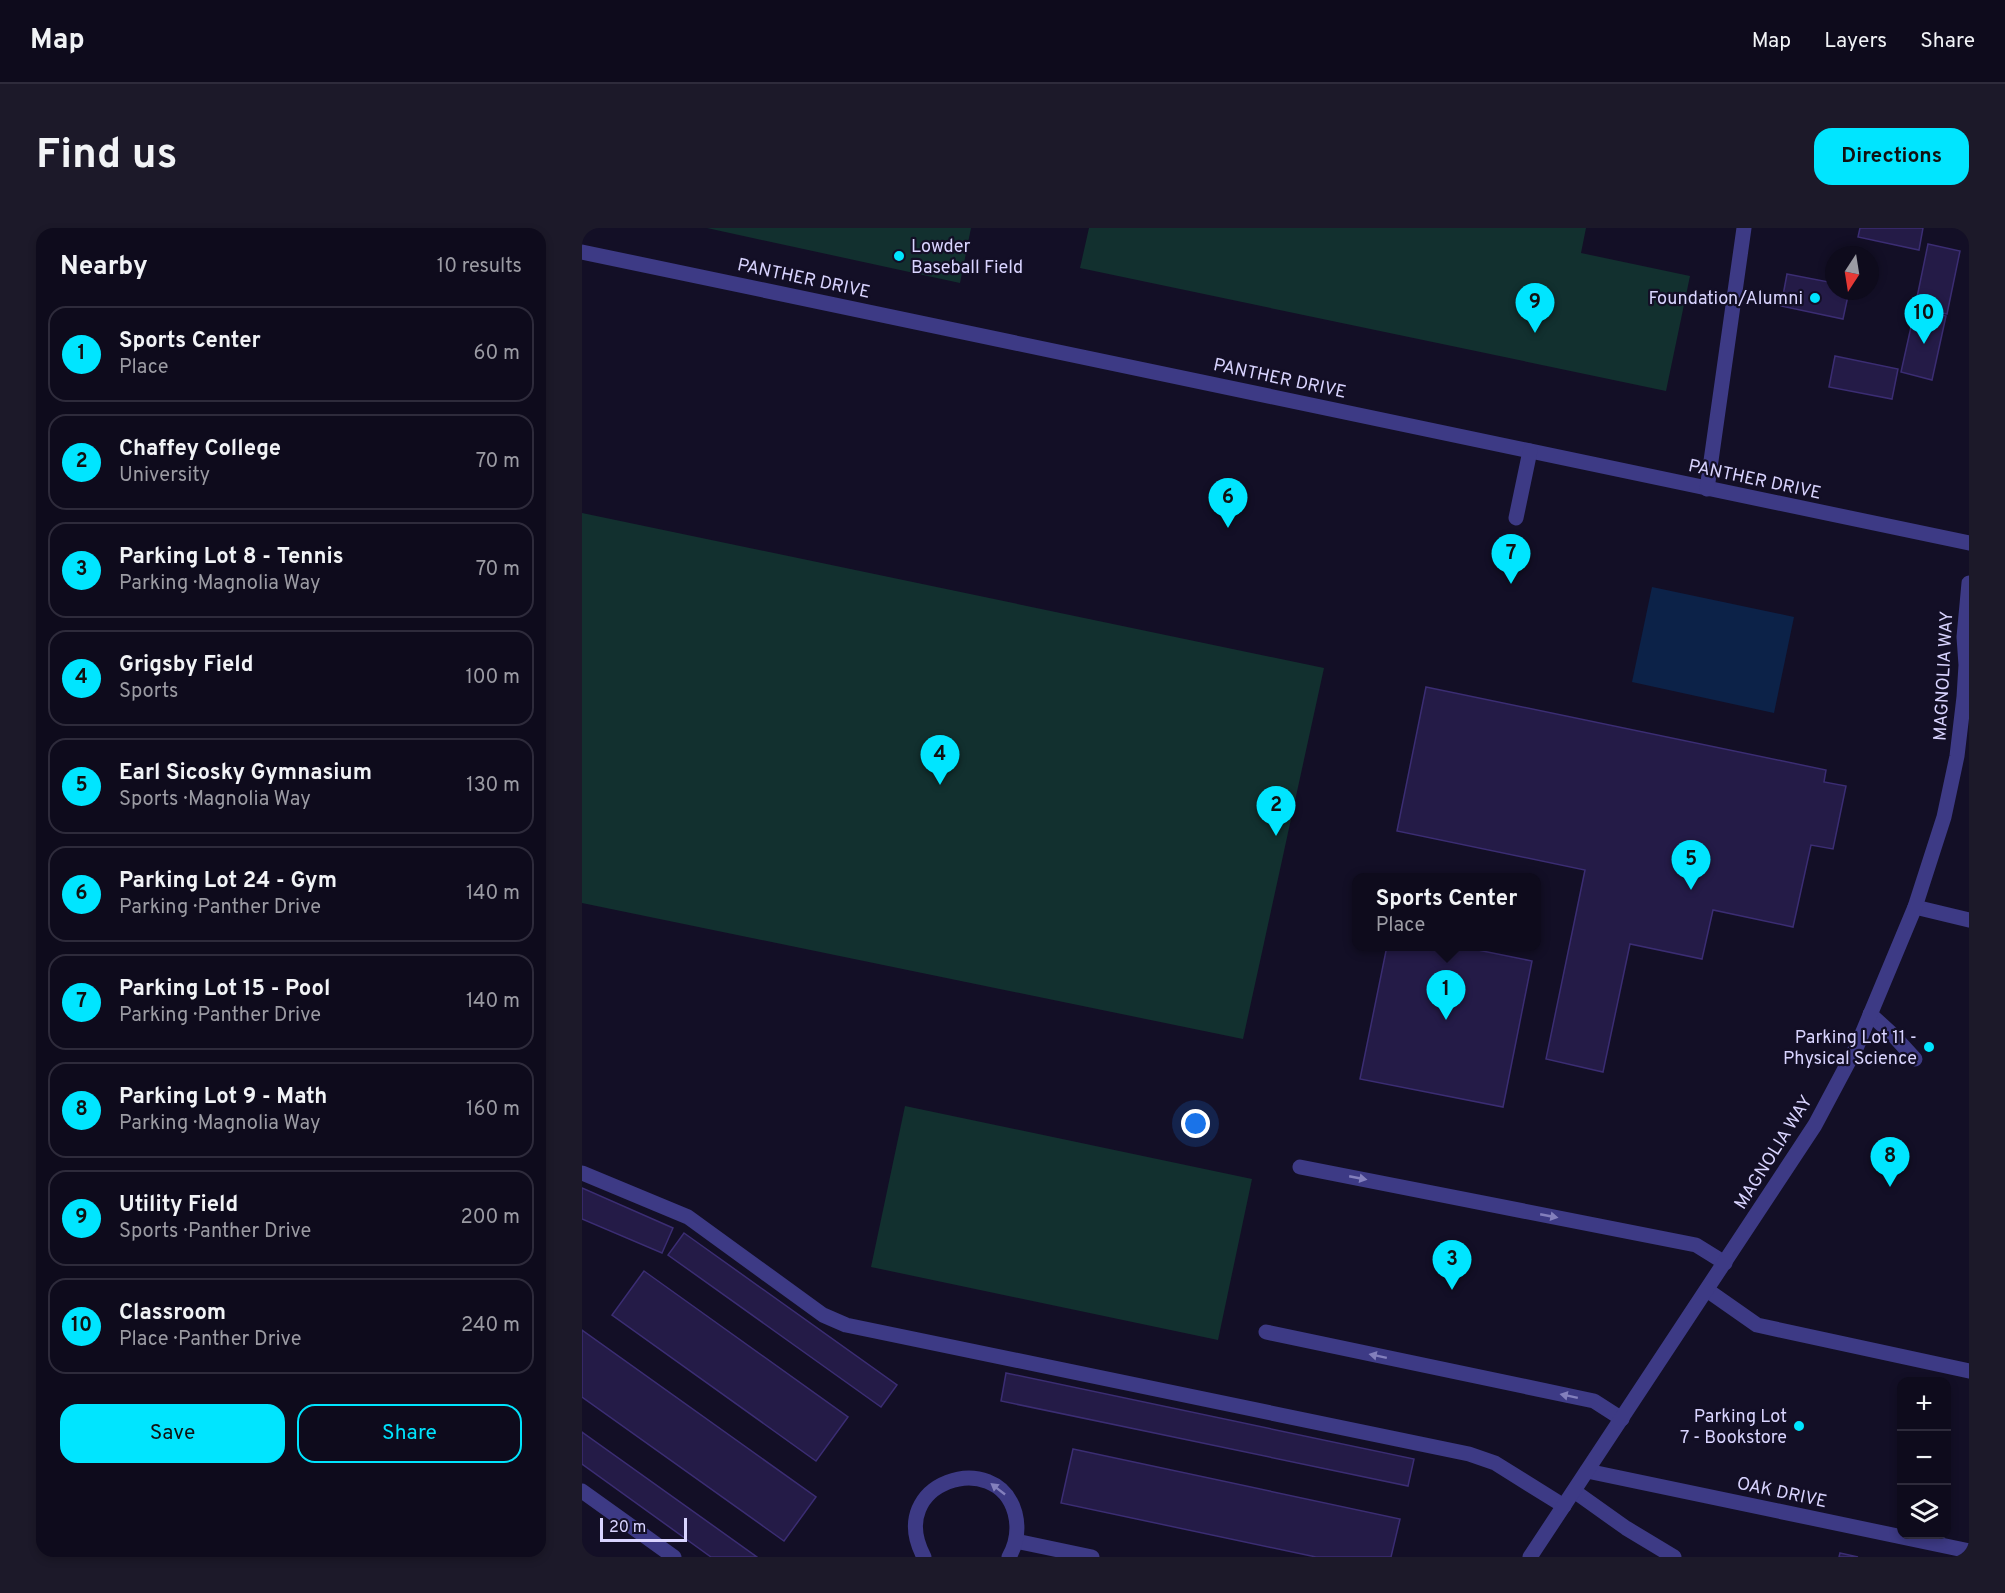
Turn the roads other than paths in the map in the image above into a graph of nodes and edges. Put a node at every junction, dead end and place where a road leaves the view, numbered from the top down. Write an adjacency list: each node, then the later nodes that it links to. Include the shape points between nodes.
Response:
1 (1744, 228): 4 (street)
2 (582, 252): 3 (street, PANTHER DRIVE)
3 (1530, 451): 4 (street, PANTHER DRIVE); 5 (street)
4 (1707, 489): 6 (street, PANTHER DRIVE)
5 (1516, 518)
6 (1969, 543)
7 (1969, 583): 8 (street, MAGNOLIA WAY, via 1964,637 1966,676 1957,756 1944,817)
8 (1915, 907): 9 (street); 10 (street, MAGNOLIA WAY)
9 (1969, 920)
10 (1870, 1014): 11 (street); 14 (street, MAGNOLIA WAY, via 1815,1125)
11 (1915, 1059)
12 (1300, 1167): 14 (street, one-way to 14, via 1696,1245)
13 (582, 1173): 22 (street, via 688,1217 823,1315 846,1324 1469,1454 1495,1463)
14 (1725, 1263): 15 (street, MAGNOLIA WAY)
15 (1707, 1290): 17 (street, via 1757,1325); 18 (street, MAGNOLIA WAY)
16 (1266, 1332): 18 (street, one-way to 16, via 1594,1401)
17 (1969, 1371)
18 (1622, 1419): 19 (street, MAGNOLIA WAY)
19 (1587, 1471): 21 (street, MAGNOLIA WAY); 24 (street, OAK DRIVE)
20 (582, 1491): 25 (street)
21 (1574, 1491): 22 (street, MAGNOLIA WAY); 30 (street)
22 (1564, 1506): 29 (street, MAGNOLIA WAY)
23 (1016, 1541): 26 (street, one-way to 26, via 1018,1524 1004,1494 975,1478 958,1478 935,1489 920,1508 917,1541); 27 (street); 28 (street)
24 (1969, 1551)
25 (674, 1557)
26 (924, 1557)
27 (1009, 1557)
28 (1092, 1557)
29 (1530, 1557)
30 (1674, 1557)

